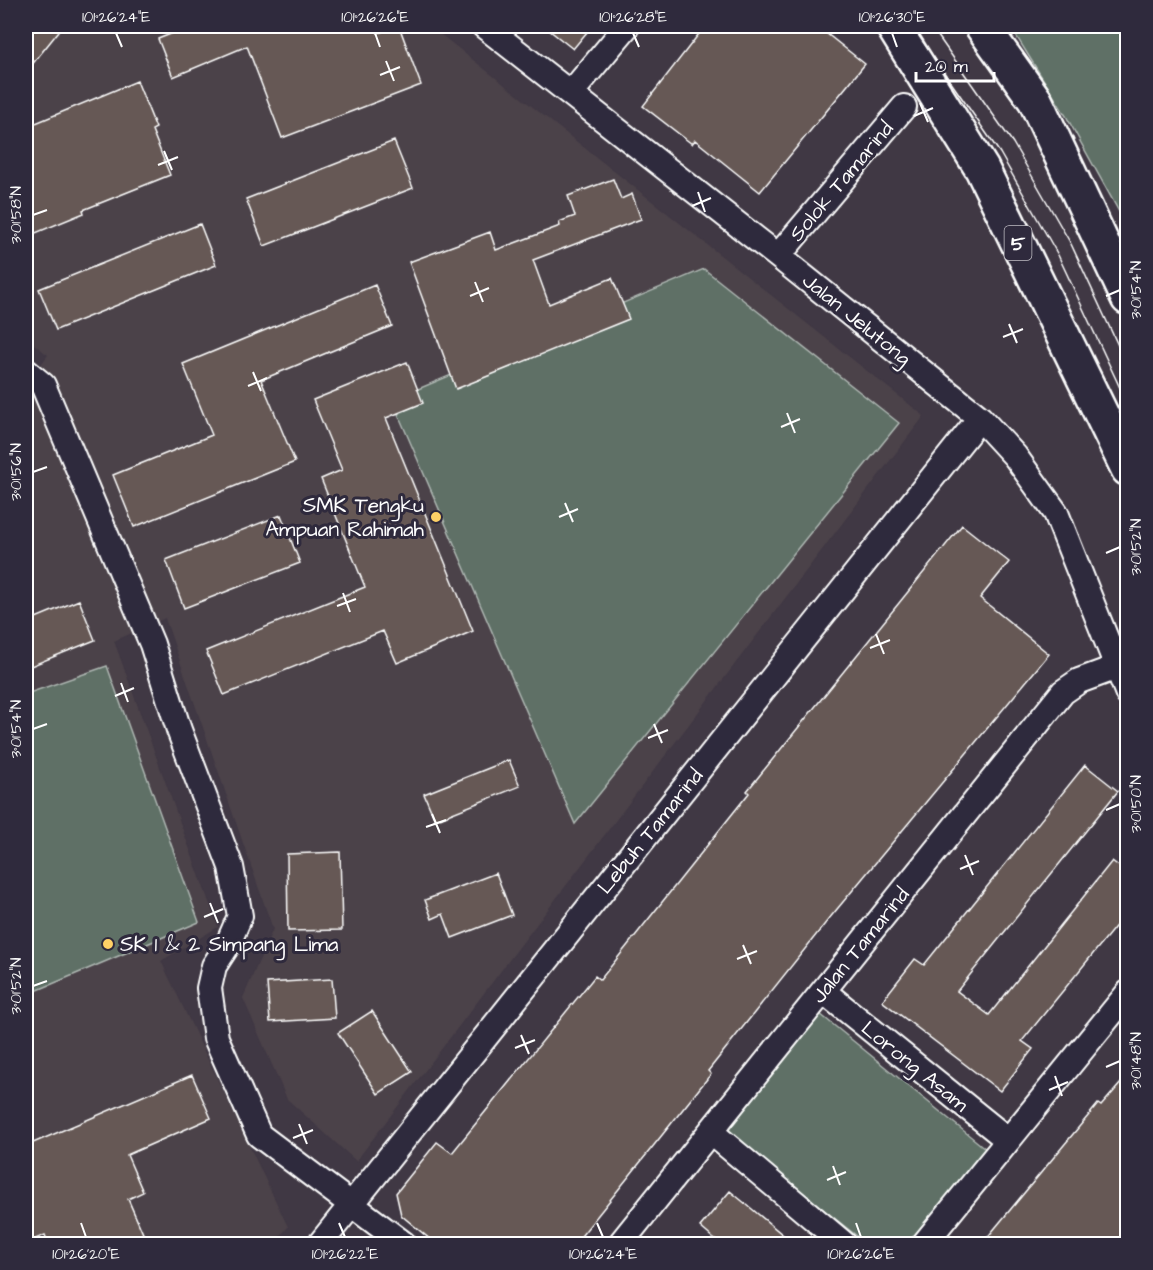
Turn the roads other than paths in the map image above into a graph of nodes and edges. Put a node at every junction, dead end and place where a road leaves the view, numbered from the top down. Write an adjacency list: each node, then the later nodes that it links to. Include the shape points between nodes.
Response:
1 (484, 26): 5 (street, Jalan Jelutong)
2 (627, 26): 5 (street)
3 (893, 26): 11 (highway, 5, via 982,169)
4 (982, 26): 8 (highway, via 1035,100)
5 (571, 93): 7 (street, Jalan Jelutong)
6 (904, 107): 7 (street, Solok Tamarind)
7 (778, 255): 10 (street, Jalan Jelutong)
8 (1128, 298)
9 (26, 371): 18 (street, via 43,385 148,633 179,730 231,867 240,916 214,966 208,988 216,1038 259,1135)
10 (980, 418): 12 (street, Jalan Jelutong, via 1015,456 1056,513); 18 (street, Lebuh Tamarind)
11 (1128, 469)
12 (1117, 667): 13 (street, Jalan Jelutong); 14 (street, Jalan Tamarind, via 1079,681 1063,692)
13 (1128, 694)
14 (823, 992): 16 (street, Jalan Tamarind); 17 (street, Lorong Asam)
15 (1128, 993): 17 (street)
16 (711, 1132): 21 (street, Jalan Tamarind); 22 (street)
17 (1008, 1140): 23 (street)
18 (352, 1205): 19 (street, Lebuh Tamarind); 20 (street)
19 (320, 1245)
20 (404, 1245)
21 (620, 1245)
22 (844, 1245)
23 (924, 1245)

